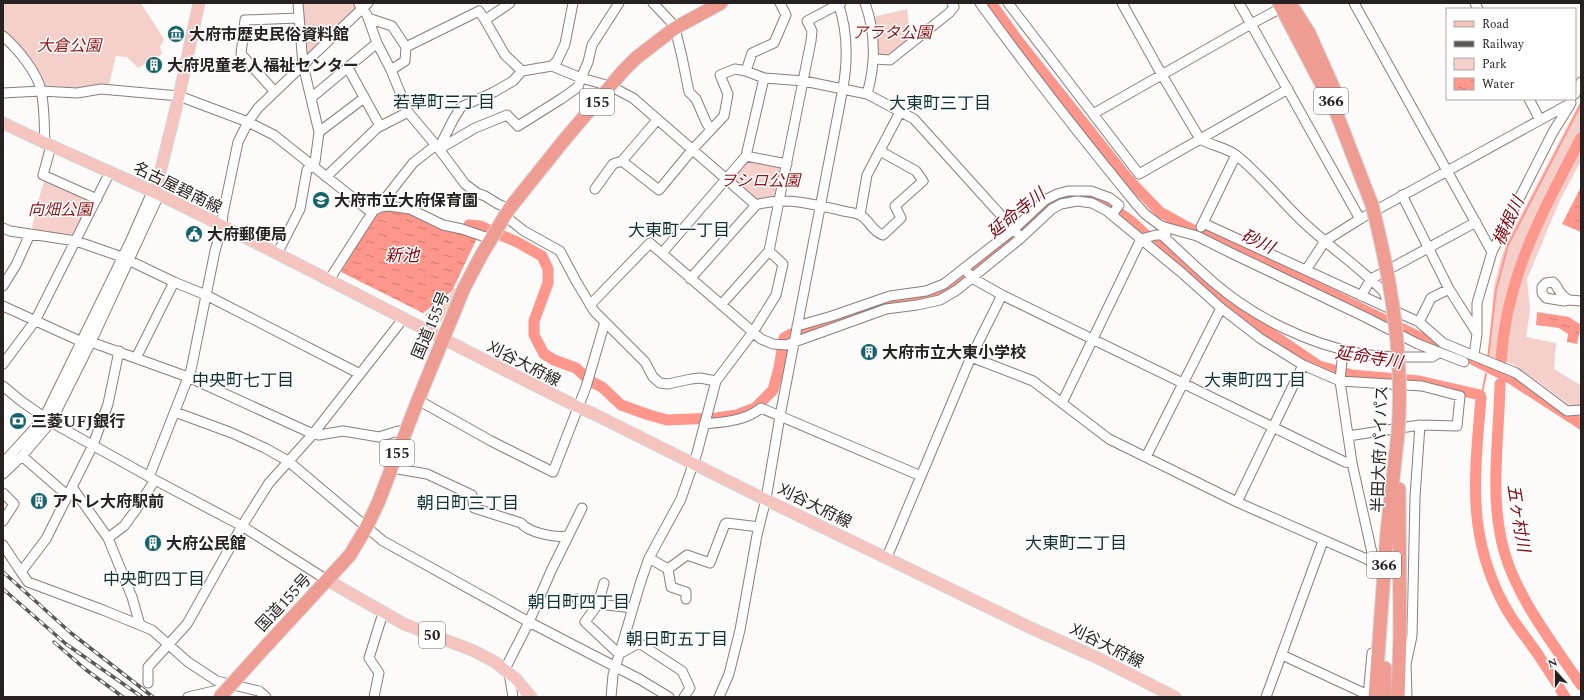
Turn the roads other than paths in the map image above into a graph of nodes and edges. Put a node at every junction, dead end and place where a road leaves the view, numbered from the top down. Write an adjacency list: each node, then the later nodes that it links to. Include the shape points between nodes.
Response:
1 (199, 3): 48 (main road)
2 (298, 3): 20 (street)
3 (510, 3): 22 (street)
4 (573, 3): 30 (street, via 565,44)
5 (619, 3): 36 (street, via 592,45)
6 (653, 3): 24 (street)
7 (721, 3): 24 (highway, 国道155号 / 155)
8 (780, 3): 34 (street, via 786,15 774,42 752,53)
9 (865, 3): 28 (street, via 870,18)
10 (952, 3): 28 (street, via 954,7 949,13 890,60)
11 (980, 3): 96 (street, via 1060,111 1145,214 1161,226)
12 (1008, 3): 55 (street)
13 (1122, 3): 35 (street)
14 (1239, 3): 23 (street)
15 (1354, 3): 73 (street)
16 (839, 4): 38 (street, via 807,21 812,30); 41 (street, via 847,52)
17 (1285, 4): 23 (street); 169 (highway, 半田大府パイパス / 366, bridge, via 1336,112 1372,205 1391,288 1396,326 1400,402)
18 (362, 5): 21 (street); 29 (street)
19 (477, 7): 22 (street); 27 (street)
20 (298, 18): 29 (street); 44 (street, via 245,20 241,54)
21 (368, 18): 26 (street); 27 (street, via 392,26)
22 (485, 20): 33 (street, via 505,54)
23 (1251, 24): 35 (street); 42 (street)
24 (675, 28): 40 (highway, 国道155号 / 155, via 636,58); 61 (street, via 689,92 696,99)
25 (3, 36): 43 (street, via 35,75)
26 (377, 43): 31 (street); 32 (street)
27 (406, 48): 32 (street, via 405,61)
28 (874, 59): 47 (street)
29 (304, 65): 44 (street); 49 (street)
30 (552, 66): 33 (street); 36 (street)
31 (348, 68): 49 (street); 50 (street)
32 (391, 70): 53 (street)
33 (522, 71): 65 (street, via 513,81 461,107)
34 (746, 71): 37 (street); 61 (street, via 735,69 720,75 728,94 724,116)
35 (1162, 75): 55 (street); 63 (street)
36 (581, 78): 40 (street); 65 (street, via 578,86 561,99 518,126 508,115)
37 (764, 78): 38 (street); 69 (street)
38 (804, 81): 41 (street); 71 (street)
39 (1581, 82): 45 (street)
40 (610, 86): 56 (street, via 633,98); 87 (highway, 国道155号 / 155)
41 (843, 88): 47 (street); 85 (street)
42 (1288, 89): 63 (street); 91 (street)
43 (41, 91): 46 (street); 48 (street, via 77,93 101,89); 64 (street)
44 (275, 92): 58 (street)
45 (1576, 92)
46 (3, 93)
47 (867, 94): 54 (street)
48 (179, 96): 58 (street); 79 (main road)
49 (311, 98): 62 (street)
50 (364, 98): 60 (street); 62 (street)
51 (1530, 100): 57 (street)
52 (1572, 101): 57 (street); 106 (street, via 1553,132)
53 (408, 112): 60 (street); 65 (street)
54 (900, 112): 67 (street); 95 (street, via 914,119)
55 (1093, 114): 63 (street, via 1139,174)
56 (657, 120): 66 (street); 70 (street)
57 (1540, 120): 73 (street)
58 (248, 122): 72 (street, via 274,135); 93 (street, via 238,142)
59 (3, 123): 64 (main road, 名古屋碧南線)
60 (380, 126): 75 (street)
61 (711, 130): 66 (street)
62 (319, 132): 72 (street, via 315,162)
63 (1200, 140): 68 (street)
64 (48, 145): 74 (main road, 名古屋碧南線); 81 (street, via 43,175)
65 (437, 147): 86 (street, via 413,163); 87 (street, via 465,184 477,193 492,199)
66 (692, 150): 70 (street, via 659,190); 76 (street)
67 (880, 151): 89 (street, via 867,175); 89 (street, via 916,171 923,181 895,206 901,218 884,235 876,232)
68 (1236, 155): 96 (street); 103 (street)
69 (746, 156): 71 (street); 76 (street)
70 (622, 161): 77 (street, via 613,164)
71 (787, 164): 82 (street)
72 (312, 166): 75 (street); 108 (street, via 307,170 300,209)
73 (1448, 171): 80 (street); 92 (street)
74 (110, 172): 79 (main road, 名古屋碧南線); 81 (street)
75 (326, 177): 88 (street)
76 (726, 178): 84 (street); 107 (street)
77 (595, 189)
78 (1068, 191): 83 (street); 90 (street, via 1091,191 1110,198 1119,205); 95 (street, via 1044,200)
79 (156, 193): 93 (main road, 名古屋碧南線); 109 (street, via 130,242)
80 (1402, 196): 91 (street); 104 (street)
81 (97, 199): 102 (street)
82 (779, 200): 84 (street); 85 (street); 105 (street)
83 (1069, 202): 90 (street, via 1092,203); 100 (street, via 1052,209)
84 (756, 205): 113 (street)
85 (821, 206): 89 (street); 135 (street)
86 (381, 207): 88 (street); 98 (street, via 410,209 443,225)
87 (507, 212): 98 (highway, 国道155号 / 155); 125 (street, via 524,231 560,251)
88 (372, 213): 115 (street)
89 (860, 215)
90 (1112, 215): 101 (street)
91 (1360, 219): 103 (street)
92 (1476, 222): 104 (street); 106 (street)
93 (222, 226): 108 (main road, 名古屋碧南線); 119 (street)
94 (3, 228): 97 (street)
95 (1014, 229): 100 (street); 110 (street)
96 (1200, 229): 99 (street); 111 (street); 145 (street, via 1231,253)
97 (30, 234): 102 (street); 117 (street)
98 (493, 235): 138 (highway, 国道155号 / 155, via 464,288)
99 (1159, 235): 101 (street); 143 (street, via 1243,305 1285,329)
100 (1021, 238): 112 (street)
101 (1142, 239): 128 (street); 139 (street)
102 (76, 241): 109 (street); 132 (street)
103 (1325, 241): 111 (street); 114 (street)
104 (1428, 248): 114 (street); 118 (street)
105 (769, 251): 126 (street); 136 (street, via 783,264 776,295)
106 (1492, 252): 137 (street, via 1477,303)
107 (662, 253): 113 (street); 125 (street, via 650,244)
108 (277, 254): 115 (main road, 名古屋碧南線)
109 (126, 258): 116 (street); 140 (street)
110 (964, 268): 112 (street); 124 (street, via 944,284 926,291)
111 (1306, 270): 121 (street)
112 (972, 278): 120 (street); 130 (street, via 940,300 886,309)
113 (690, 279): 126 (street)
114 (1371, 279): 121 (street); 129 (street, via 1384,292)
115 (329, 280): 131 (main road, 名古屋碧南線)
116 (174, 282): 119 (street); 148 (street)
117 (3, 286)
118 (1449, 289): 134 (street, via 1430,298); 137 (street)
119 (206, 295): 152 (street); 153 (street)
120 (1002, 295): 139 (street); 147 (street)
121 (1361, 296): 129 (street)
122 (1569, 300): 123 (street)
123 (1581, 301)
124 (869, 302): 130 (street); 135 (street)
125 (590, 305): 133 (street)
126 (721, 305): 136 (street)
127 (3, 306): 132 (street)
128 (1221, 308): 151 (street, via 1261,339); 156 (street)
129 (1388, 309): 134 (street)
130 (873, 314): 142 (street)
131 (403, 319): 138 (main road, 名古屋碧南線); 152 (street)
132 (35, 321): 140 (street); 150 (street)
133 (605, 322): 154 (street, via 645,362 653,377 660,383 700,378); 160 (street, via 592,371)
134 (1419, 322): 141 (street)
135 (797, 326): 142 (street)
136 (753, 332): 142 (street, via 773,344); 154 (street)
137 (1478, 334): 146 (street)
138 (442, 340): 158 (highway, 国道155号 / 155); 160 (main road, 刈谷大府線)
139 (1092, 340): 156 (street); 159 (street)
140 (87, 342): 144 (street); 164 (street)
141 (1443, 343): 145 (street); 146 (street)
142 (791, 344): 163 (street)
143 (1343, 350): 145 (street, via 1363,354 1432,358); 155 (street)
144 (119, 351): 148 (street); 172 (street, via 107,408)
145 (1439, 352): 149 (street)
146 (1474, 355): 161 (street, via 1516,373 1567,411)
147 (971, 357): 159 (street, via 1033,381); 181 (street)
148 (136, 358): 153 (street)
149 (1464, 362)
150 (3, 364)
151 (1302, 365): 155 (street); 167 (street)
152 (360, 374): 170 (street)
153 (188, 377): 162 (street); 170 (street)
154 (716, 381): 165 (street)
155 (1340, 381): 166 (street, via 1422,386 1460,396 1457,426); 171 (street)
156 (1184, 384): 167 (street); 174 (street)
157 (3, 386): 164 (street)
158 (418, 400): 160 (street, via 553,472); 168 (highway, 国道155号 / 155)
159 (1062, 403): 174 (street, via 1109,439)
160 (578, 408): 176 (main road, 刈谷大府線)
161 (1581, 410)
162 (175, 412): 175 (street, via 232,433); 182 (street)
163 (780, 416): 165 (street, via 761,408 747,417); 181 (street); 185 (street)
164 (47, 420): 172 (street); 173 (street); 178 (street)
165 (704, 424): 176 (street)
166 (1420, 425): 171 (street); 201 (street)
167 (1273, 427): 177 (street); 186 (street)
168 (406, 431): 170 (street, via 379,437 343,431); 179 (highway, 国道155号 / 155)
169 (1398, 433): 221 (highway, 366); 235 (highway, 半田大府パイパス / 366, via 1386,619); 236 (highway, 366)
170 (313, 434): 175 (street)
171 (1348, 436): 177 (street)
172 (93, 445): 182 (street); 183 (street)
173 (22, 456): 180 (street); 183 (street)
174 (1146, 457): 186 (street)
175 (288, 461): 189 (street, via 269,484); 191 (street)
176 (694, 463): 185 (main road, 刈谷大府線); 197 (street, via 681,499)
177 (1352, 463): 198 (street, via 1372,553)
178 (3, 464)
179 (392, 468): 191 (highway, 国道155号 / 155); 192 (street, via 427,474 472,495 474,508 521,524 525,529 559,538)
180 (3, 474)
181 (921, 476): 196 (street)
182 (152, 478): 189 (street); 193 (street, via 135,511 124,526)
183 (70, 492): 193 (street); 202 (street, via 46,539)
184 (3, 493): 188 (street, via 14,504)
185 (766, 499): 190 (street); 196 (main road, 刈谷大府線)
186 (1237, 502): 194 (street)
187 (582, 508): 192 (street)
188 (3, 521)
189 (242, 526): 203 (street); 213 (street, via 187,624)
190 (759, 527): 199 (street, via 727,523 710,563 687,555); 232 (street, via 740,630 729,674)
191 (366, 528): 203 (highway, 国道155号 / 155, via 354,550); 211 (street, via 383,541)
192 (568, 536): 211 (street)
193 (108, 538): 212 (street, via 132,597)
194 (1323, 541): 198 (street); 215 (street)
195 (3, 545): 202 (street)
196 (887, 557): 233 (main road, 刈谷大府線)
197 (649, 558): 199 (street); 209 (street)
198 (1368, 560): 221 (street, via 1379,565)
199 (668, 569): 207 (street, via 671,587 686,592)
200 (1404, 569): 201 (street)
201 (1414, 569): 237 (street, via 1412,636 1406,664)
202 (21, 572): 212 (street, via 28,582)
203 (327, 580): 205 (highway, 国道155号 / 155); 210 (main road, 50)
204 (604, 583): 208 (street)
205 (312, 596): 218 (street, via 296,604); 220 (street, via 308,610); 223 (highway, 国道155号 / 155, bridge)
206 (577, 599): 208 (street)
207 (686, 599)
208 (598, 604): 209 (street); 214 (street, via 585,622)
209 (633, 608): 214 (street)
210 (383, 612): 217 (main road, 50, via 404,624 474,651); 226 (street, via 370,658 380,674)
211 (529, 622): 216 (street); 217 (street)
212 (140, 625): 213 (street, via 152,630)
213 (169, 644): 218 (street, via 188,662 217,681); 219 (street, via 148,667)
214 (618, 654): 216 (street); 231 (street, via 639,643 682,671 690,688)
215 (1282, 655): 221 (street); 234 (street)
216 (616, 668): 229 (street); 230 (street)
217 (507, 671): 227 (street); 228 (main road, 50)
218 (225, 682): 220 (street); 222 (street, via 218,690)
219 (148, 683)
220 (237, 686): 224 (street); 225 (street, via 259,691)
221 (1370, 696)
222 (188, 697)
223 (220, 697)
224 (227, 697)
225 (266, 697)
226 (374, 697)
227 (513, 697)
228 (531, 697)
229 (611, 697)
230 (669, 697)
231 (684, 697)
232 (719, 697)
233 (1174, 697)
234 (1266, 697)
235 (1385, 697)
236 (1398, 697)
237 (1407, 697)

